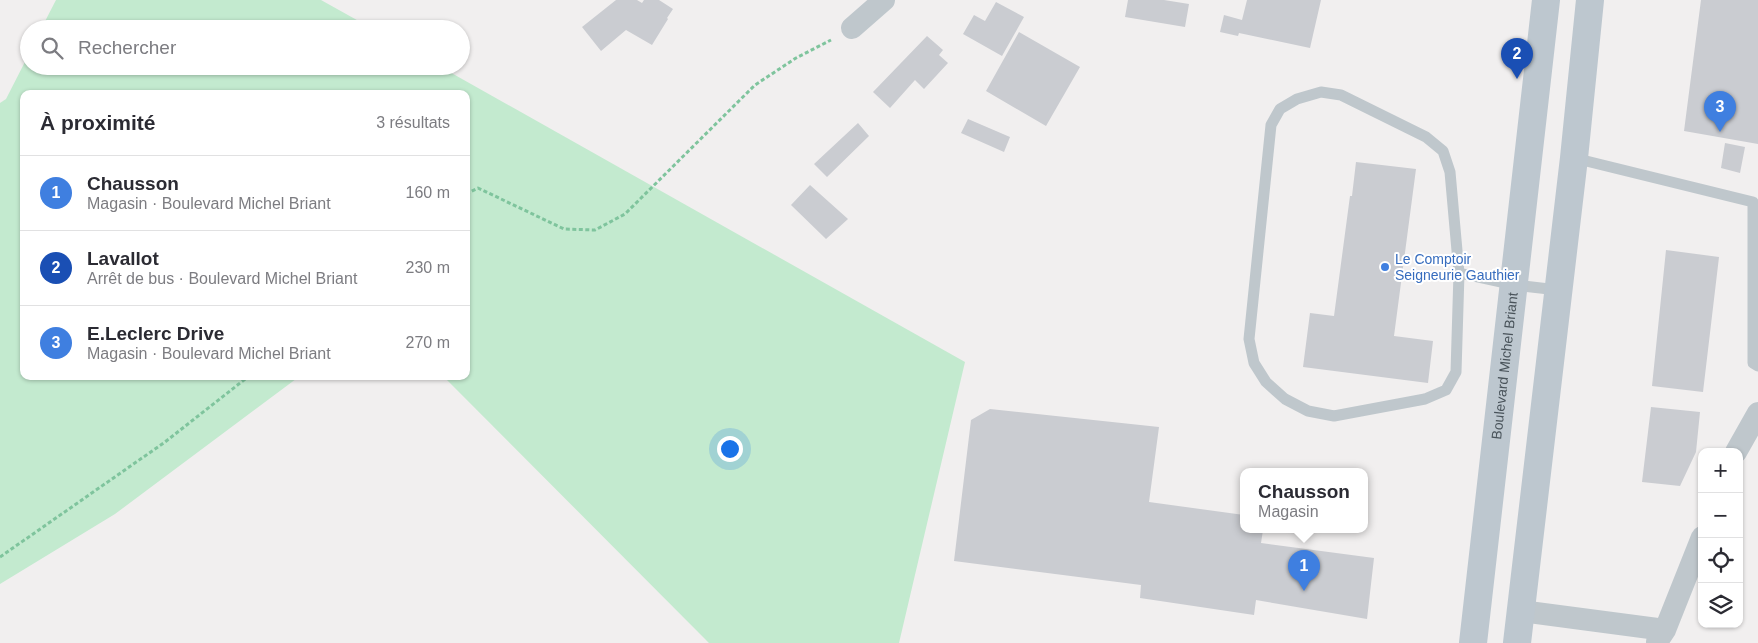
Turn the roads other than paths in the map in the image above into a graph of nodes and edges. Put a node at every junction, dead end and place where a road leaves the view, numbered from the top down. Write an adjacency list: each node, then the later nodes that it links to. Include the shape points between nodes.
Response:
1 (884, 0): 4 (street)
2 (1546, 0): 7 (main road, Boulevard Michel Briant)
3 (1590, 0): 5 (main road)
4 (852, 28)
5 (1574, 158): 8 (main road); 9 (lane, via 1753,202 1753,363)
6 (1459, 273): 6 (lane, via 1450,172 1443,151 1426,137 1341,95 1321,92 1297,98 1280,109 1271,125 1249,340 1254,363 1266,382 1285,399 1308,411 1334,416 1426,400 1446,390 1456,372); 7 (lane)
7 (1514, 285): 8 (lane); 15 (main road, Boulevard Michel Briant)
8 (1558, 290): 13 (main road)
9 (1758, 366)
10 (1758, 413): 11 (street)
11 (1738, 448)
12 (1702, 538): 14 (street)
13 (1521, 611): 14 (street); 16 (main road)
14 (1660, 637)
15 (1473, 643)
16 (1517, 643)

